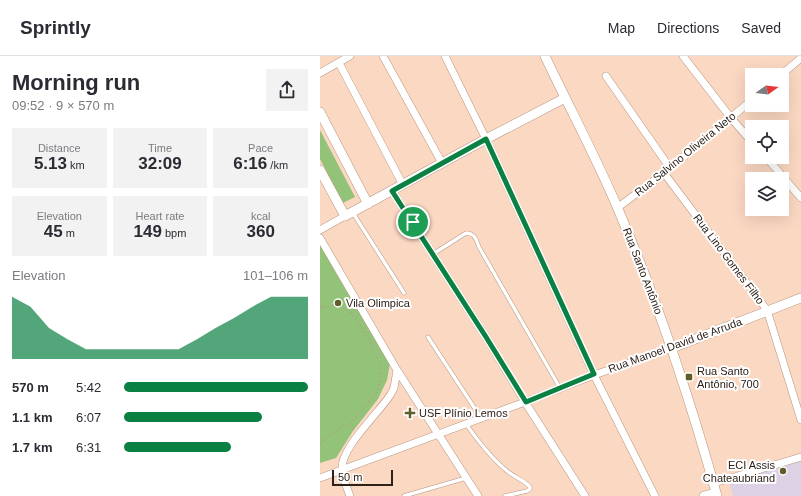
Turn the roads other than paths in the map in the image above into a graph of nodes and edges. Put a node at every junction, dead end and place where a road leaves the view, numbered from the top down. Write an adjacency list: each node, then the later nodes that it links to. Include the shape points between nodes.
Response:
1 (350, 56): 7 (street)
2 (383, 56): 17 (street)
3 (445, 56): 16 (street)
4 (545, 56): 11 (street, Rua Santo Antônio)
5 (683, 56): 14 (street)
6 (801, 58): 8 (street)
7 (339, 63): 9 (street); 22 (street)
8 (789, 68)
9 (320, 73)
10 (606, 76): 19 (street)
11 (565, 98): 16 (street); 26 (street, Rua Santo Antônio)
12 (745, 106): 14 (street, Rua Salvino Oliveira Neto)
13 (320, 112): 25 (street)
14 (731, 118): 15 (street); 19 (street, Rua Salvino Oliveira Neto)
15 (745, 134)
16 (486, 139): 17 (street); 37 (street)
17 (442, 163): 22 (street)
18 (772, 164): 24 (street)
19 (670, 168): 21 (street, Rua Salvino Oliveira Neto)
20 (320, 170): 27 (street)
21 (664, 173): 26 (street, Rua Salvino Oliveira Neto); 33 (street, Rua Lino Gomes Filho)
22 (403, 185): 23 (street)
23 (392, 191): 25 (street); 30 (street)
24 (801, 198)
25 (368, 204): 27 (street)
26 (617, 208): 35 (street, Rua Santo Antônio)
27 (348, 214): 28 (street); 31 (lane)
28 (320, 230)
29 (320, 238): 36 (street)
30 (433, 254): 38 (lane, via 466,233 473,235); 39 (street)
31 (404, 293)
32 (801, 298): 33 (street, Rua Manoel David de Arruda)
33 (767, 310): 35 (street, Rua Manoel David de Arruda); 41 (street, Rua Lino Gomes Filho)
34 (428, 337): 40 (lane)
35 (672, 348): 37 (street, Rua Manoel David de Arruda); 48 (street, Rua Santo Antônio)
36 (397, 370): 43 (street); 45 (street, via 392,394 360,433 343,460)
37 (594, 374): 38 (street, Rua Manoel David de Arruda); 55 (street)
38 (560, 388): 39 (street, Rua Manoel David de Arruda)
39 (526, 402): 40 (street, Rua Manoel David de Arruda); 54 (street)
40 (481, 418): 42 (street, Rua Manoel David de Arruda)
41 (801, 420)
42 (466, 424): 43 (street, Rua Manoel David de Arruda); 53 (lane, via 498,463 530,487 527,491)
43 (437, 434): 45 (street, Rua Manoel David de Arruda); 47 (street)
44 (801, 457): 48 (street)
45 (342, 470): 46 (street, Rua Manoel David de Arruda); 50 (street)
46 (320, 478)
47 (466, 478): 51 (lane); 52 (street)
48 (714, 483): 49 (street, Rua Santo Antônio)
49 (717, 495): 56 (street)
50 (350, 496)
51 (404, 496)
52 (478, 496)
53 (505, 496)
54 (585, 496)
55 (655, 496)
56 (704, 496)

